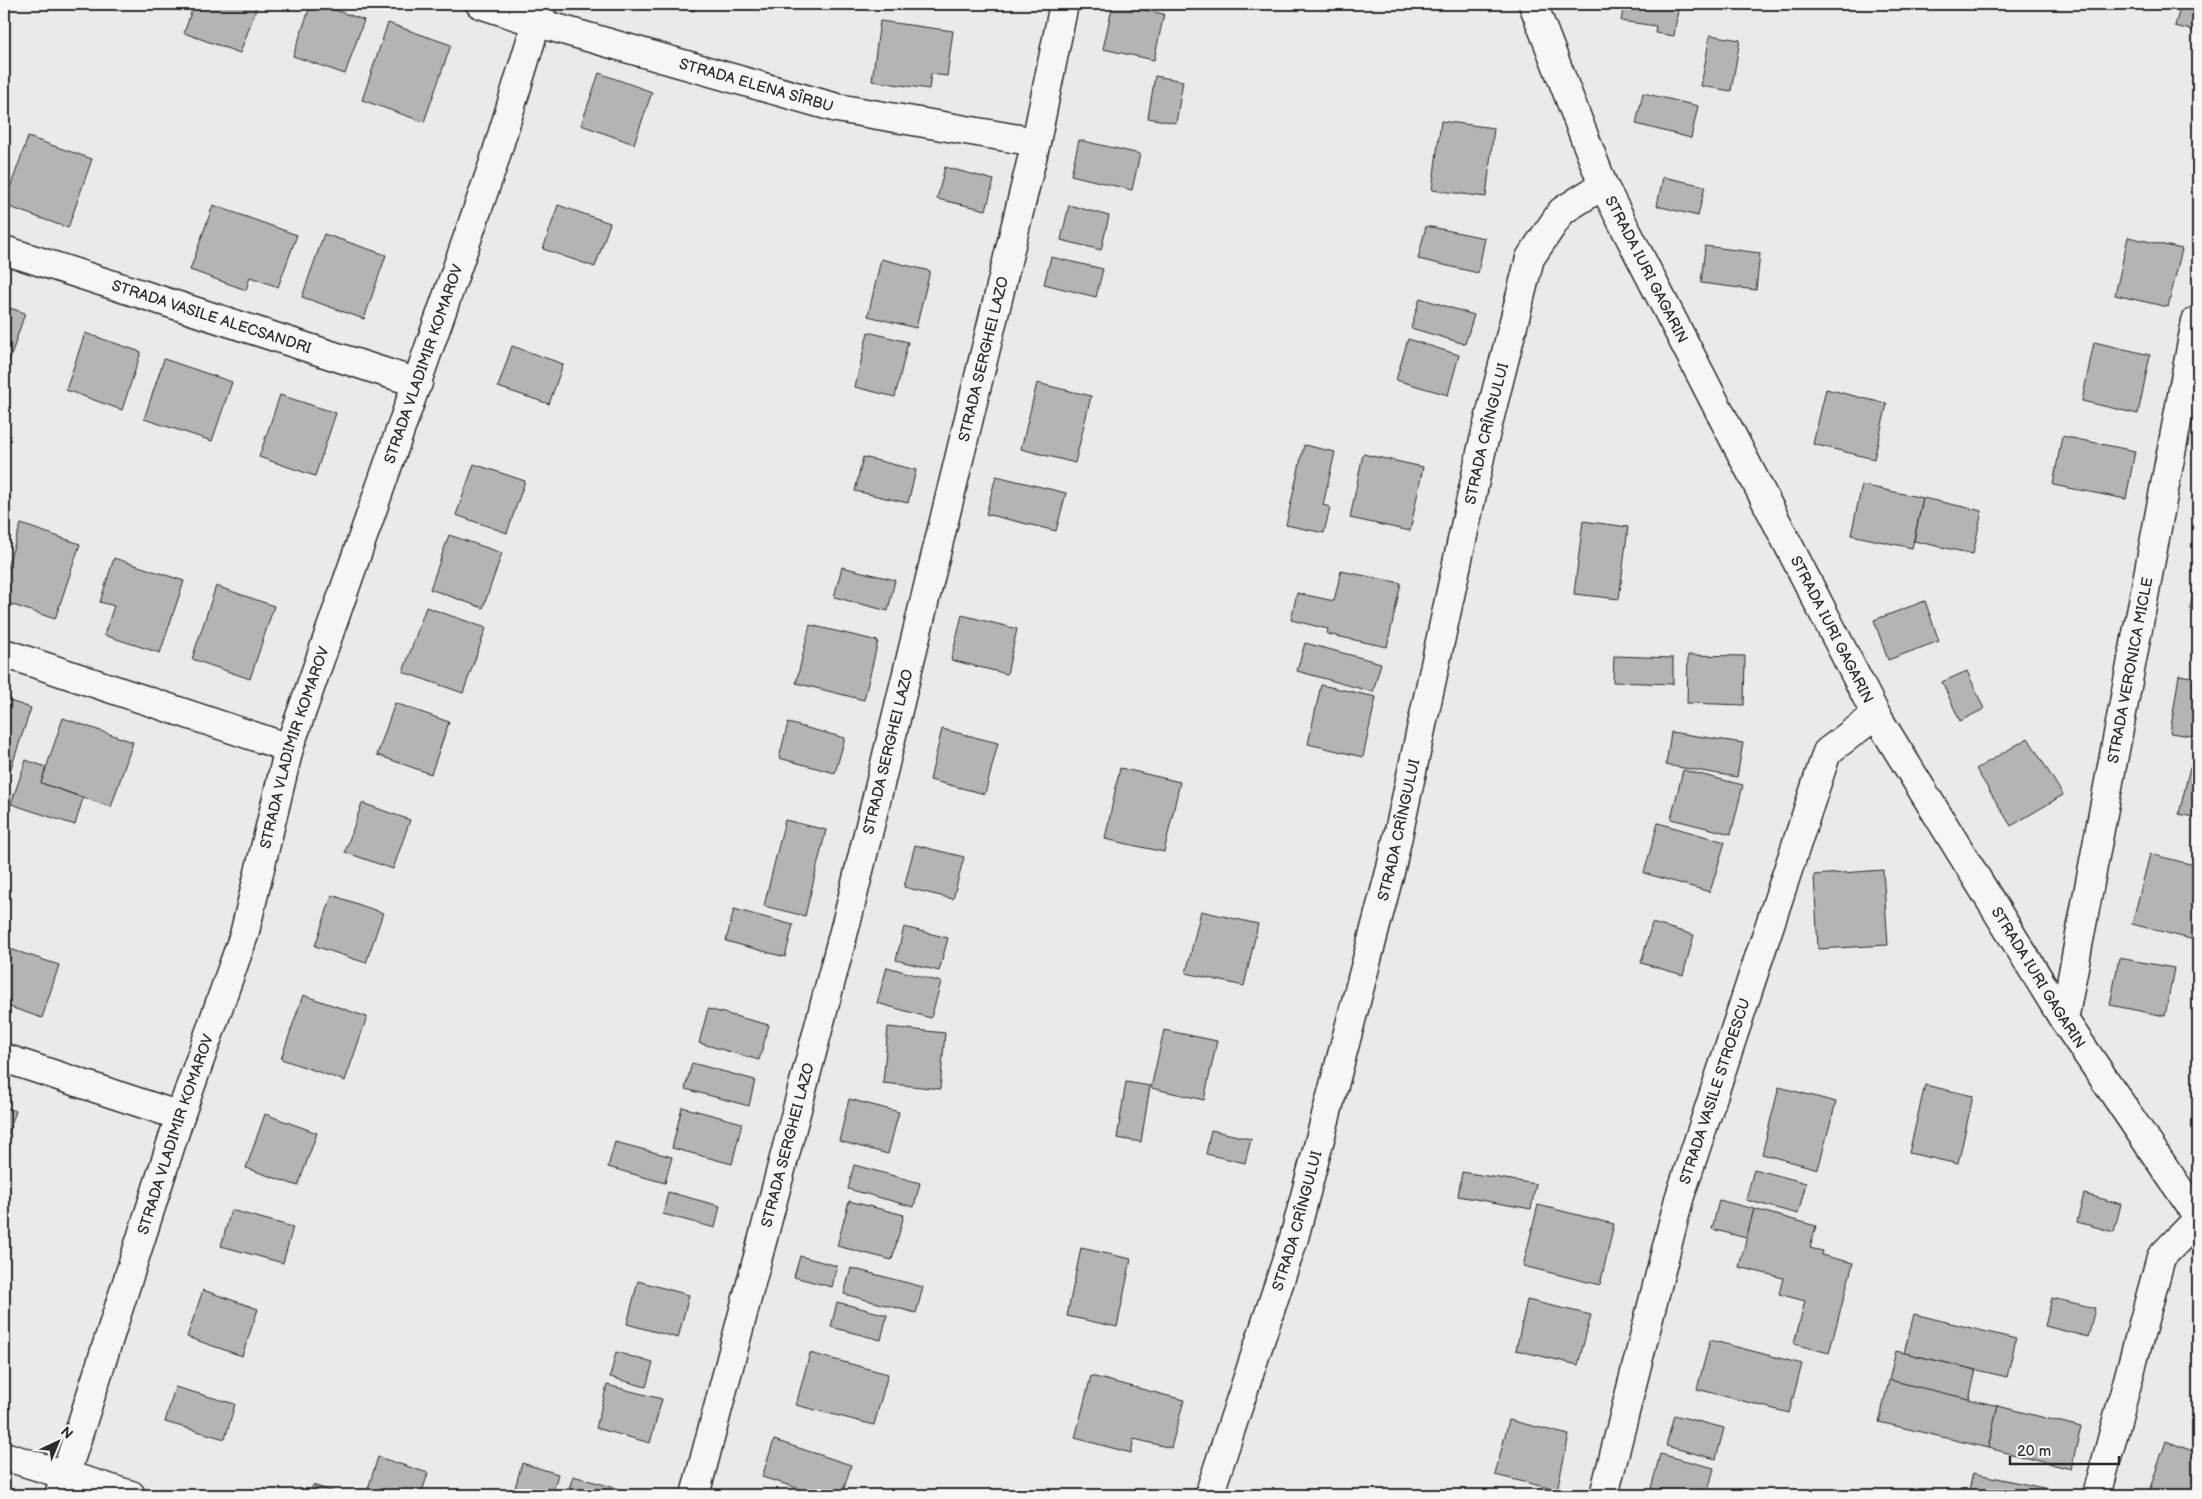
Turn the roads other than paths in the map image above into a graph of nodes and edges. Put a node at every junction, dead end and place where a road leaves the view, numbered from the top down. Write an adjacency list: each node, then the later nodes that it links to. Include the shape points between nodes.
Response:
1 (480, 4): 4 (street, STRADA ELENA SÎRBU)
2 (1064, 4): 5 (street, STRADA SERGHEI LAZO)
3 (1533, 4): 6 (street, STRADA IURI GAGARIN)
4 (539, 13): 5 (street, STRADA ELENA SÎRBU, via 837,108); 9 (street, STRADA VLADIMIR KOMAROV, via 493,165)
5 (1036, 142): 20 (street, STRADA SERGHEI LAZO, via 848,916)
6 (1603, 185): 11 (street, STRADA IURI GAGARIN); 21 (street, STRADA CRÎNGULUI, via 1562,211 1530,258 1482,448 1391,868 1294,1238)
7 (4, 250): 9 (street, STRADA VASILE ALECSANDRI)
8 (2196, 321): 13 (street, STRADA VERONICA MICLE)
9 (418, 383): 12 (street, STRADA VLADIMIR KOMAROV)
10 (4, 654): 12 (street)
11 (1876, 715): 13 (street, STRADA IURI GAGARIN); 22 (street, STRADA VASILE STROESCU, via 1827,752 1679,1199)
12 (289, 748): 15 (street, STRADA VLADIMIR KOMAROV, via 244,935)
13 (2064, 1020): 16 (street, STRADA IURI GAGARIN)
14 (4, 1058): 15 (street)
15 (180, 1116): 18 (street, STRADA VLADIMIR KOMAROV)
16 (2198, 1218): 23 (street, via 2161,1258)
17 (4, 1456): 18 (street)
18 (62, 1486): 19 (street)
19 (131, 1495)
20 (695, 1495)
21 (1209, 1495)
22 (1604, 1495)
23 (2097, 1495)

